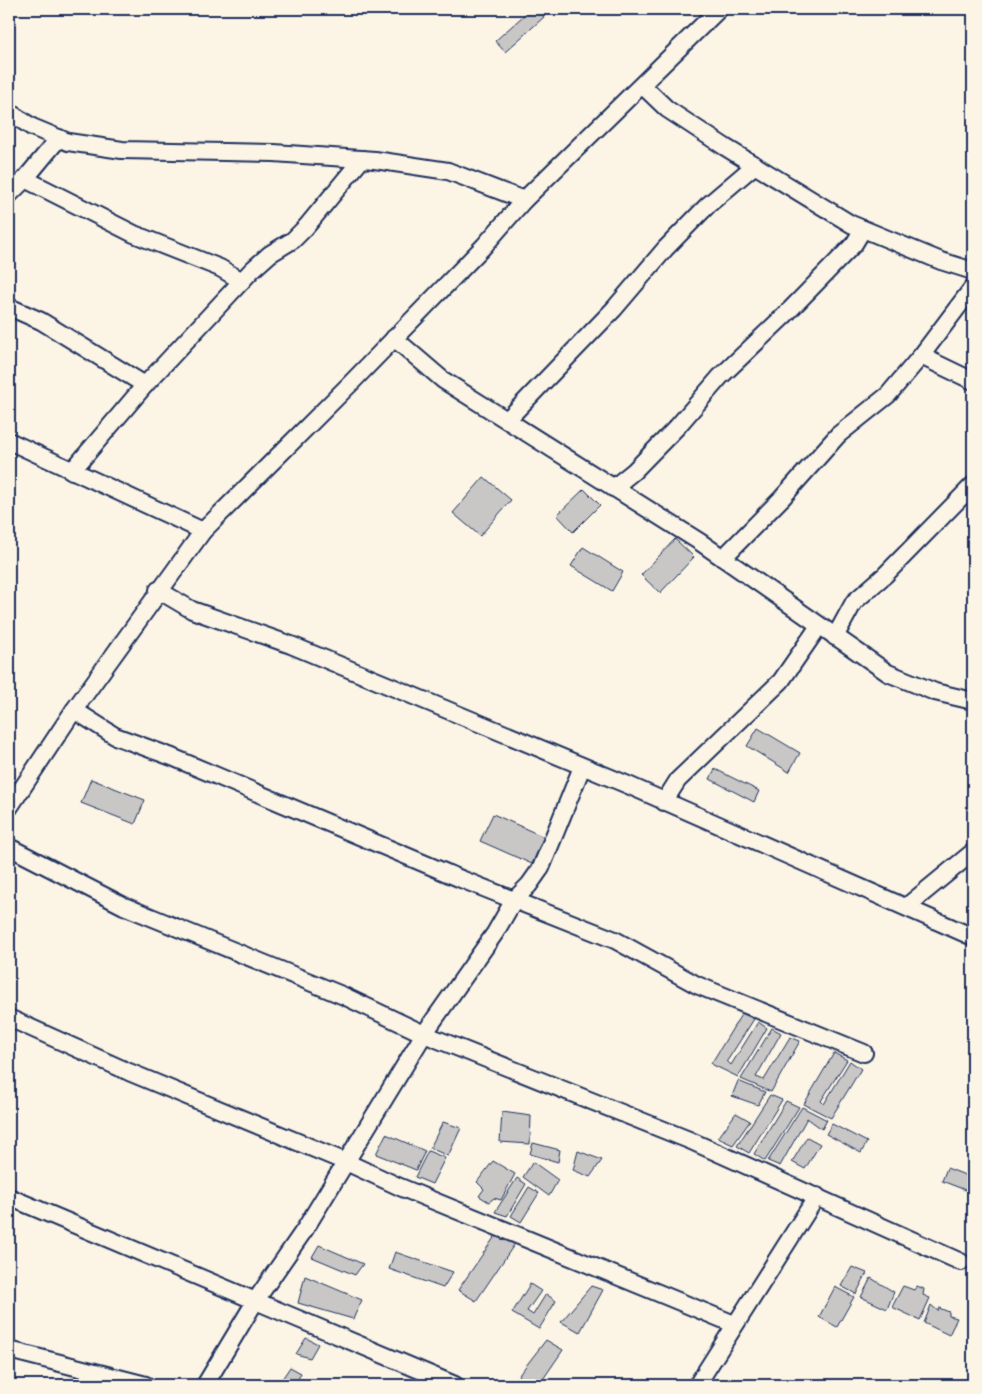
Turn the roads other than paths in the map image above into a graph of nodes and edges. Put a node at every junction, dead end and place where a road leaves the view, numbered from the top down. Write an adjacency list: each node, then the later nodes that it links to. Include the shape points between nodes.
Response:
1 (719, 9): 2 (street)
2 (642, 85): 6 (street, via 667,109); 9 (street)
3 (9, 112): 4 (street, via 32,127)
4 (59, 138): 5 (street, via 122,150 265,152); 7 (street)
5 (362, 159): 9 (street, via 448,171); 12 (street, via 300,233 270,254)
6 (755, 165): 10 (street); 19 (street, via 708,204 614,310)
7 (25, 179): 8 (street); 12 (street, via 134,234 220,268)
8 (9, 195)
9 (524, 200): 15 (street)
10 (864, 229): 11 (street); 23 (street, via 854,244 785,316 720,377 678,427)
11 (973, 271)
12 (242, 281): 18 (street)
13 (973, 287): 16 (street)
14 (9, 307): 18 (street, via 41,321)
15 (394, 338): 19 (street, via 443,380); 24 (street)
16 (921, 356): 17 (street); 25 (street, via 888,395 838,435)
17 (973, 382)
18 (145, 385): 21 (street)
19 (507, 420): 23 (street)
20 (9, 441): 21 (street)
21 (72, 471): 24 (street)
22 (973, 484): 28 (street, via 854,602)
23 (613, 488): 25 (street)
24 (203, 531): 26 (street)
25 (723, 558): 27 (street)
26 (158, 590): 30 (street); 31 (street, via 192,610 300,649)
27 (819, 626): 28 (street); 32 (street, via 782,681 678,780)
28 (835, 637): 29 (street, via 888,673 935,692)
29 (973, 701)
30 (74, 710): 33 (street); 36 (street, via 115,736)
31 (582, 766): 32 (street); 36 (street, via 540,868 529,886)
32 (664, 802): 37 (street)
33 (9, 808)
34 (9, 847): 40 (street, via 124,906 344,996)
35 (973, 852): 37 (street)
36 (514, 900): 40 (street, via 496,933); 41 (street, via 615,940 697,985)
37 (906, 908): 38 (street)
38 (973, 937)
39 (9, 1018): 42 (street, via 129,1072)
40 (424, 1034): 42 (street); 43 (street, via 680,1136)
41 (864, 1053)
42 (346, 1162): 46 (street); 47 (street)
43 (817, 1196): 45 (street); 47 (street)
44 (9, 1197): 46 (street)
45 (961, 1262)
46 (256, 1300): 50 (street); 51 (street)
47 (734, 1324): 52 (street)
48 (9, 1350): 49 (street)
49 (146, 1385)
50 (205, 1385)
51 (455, 1385)
52 (697, 1385)

